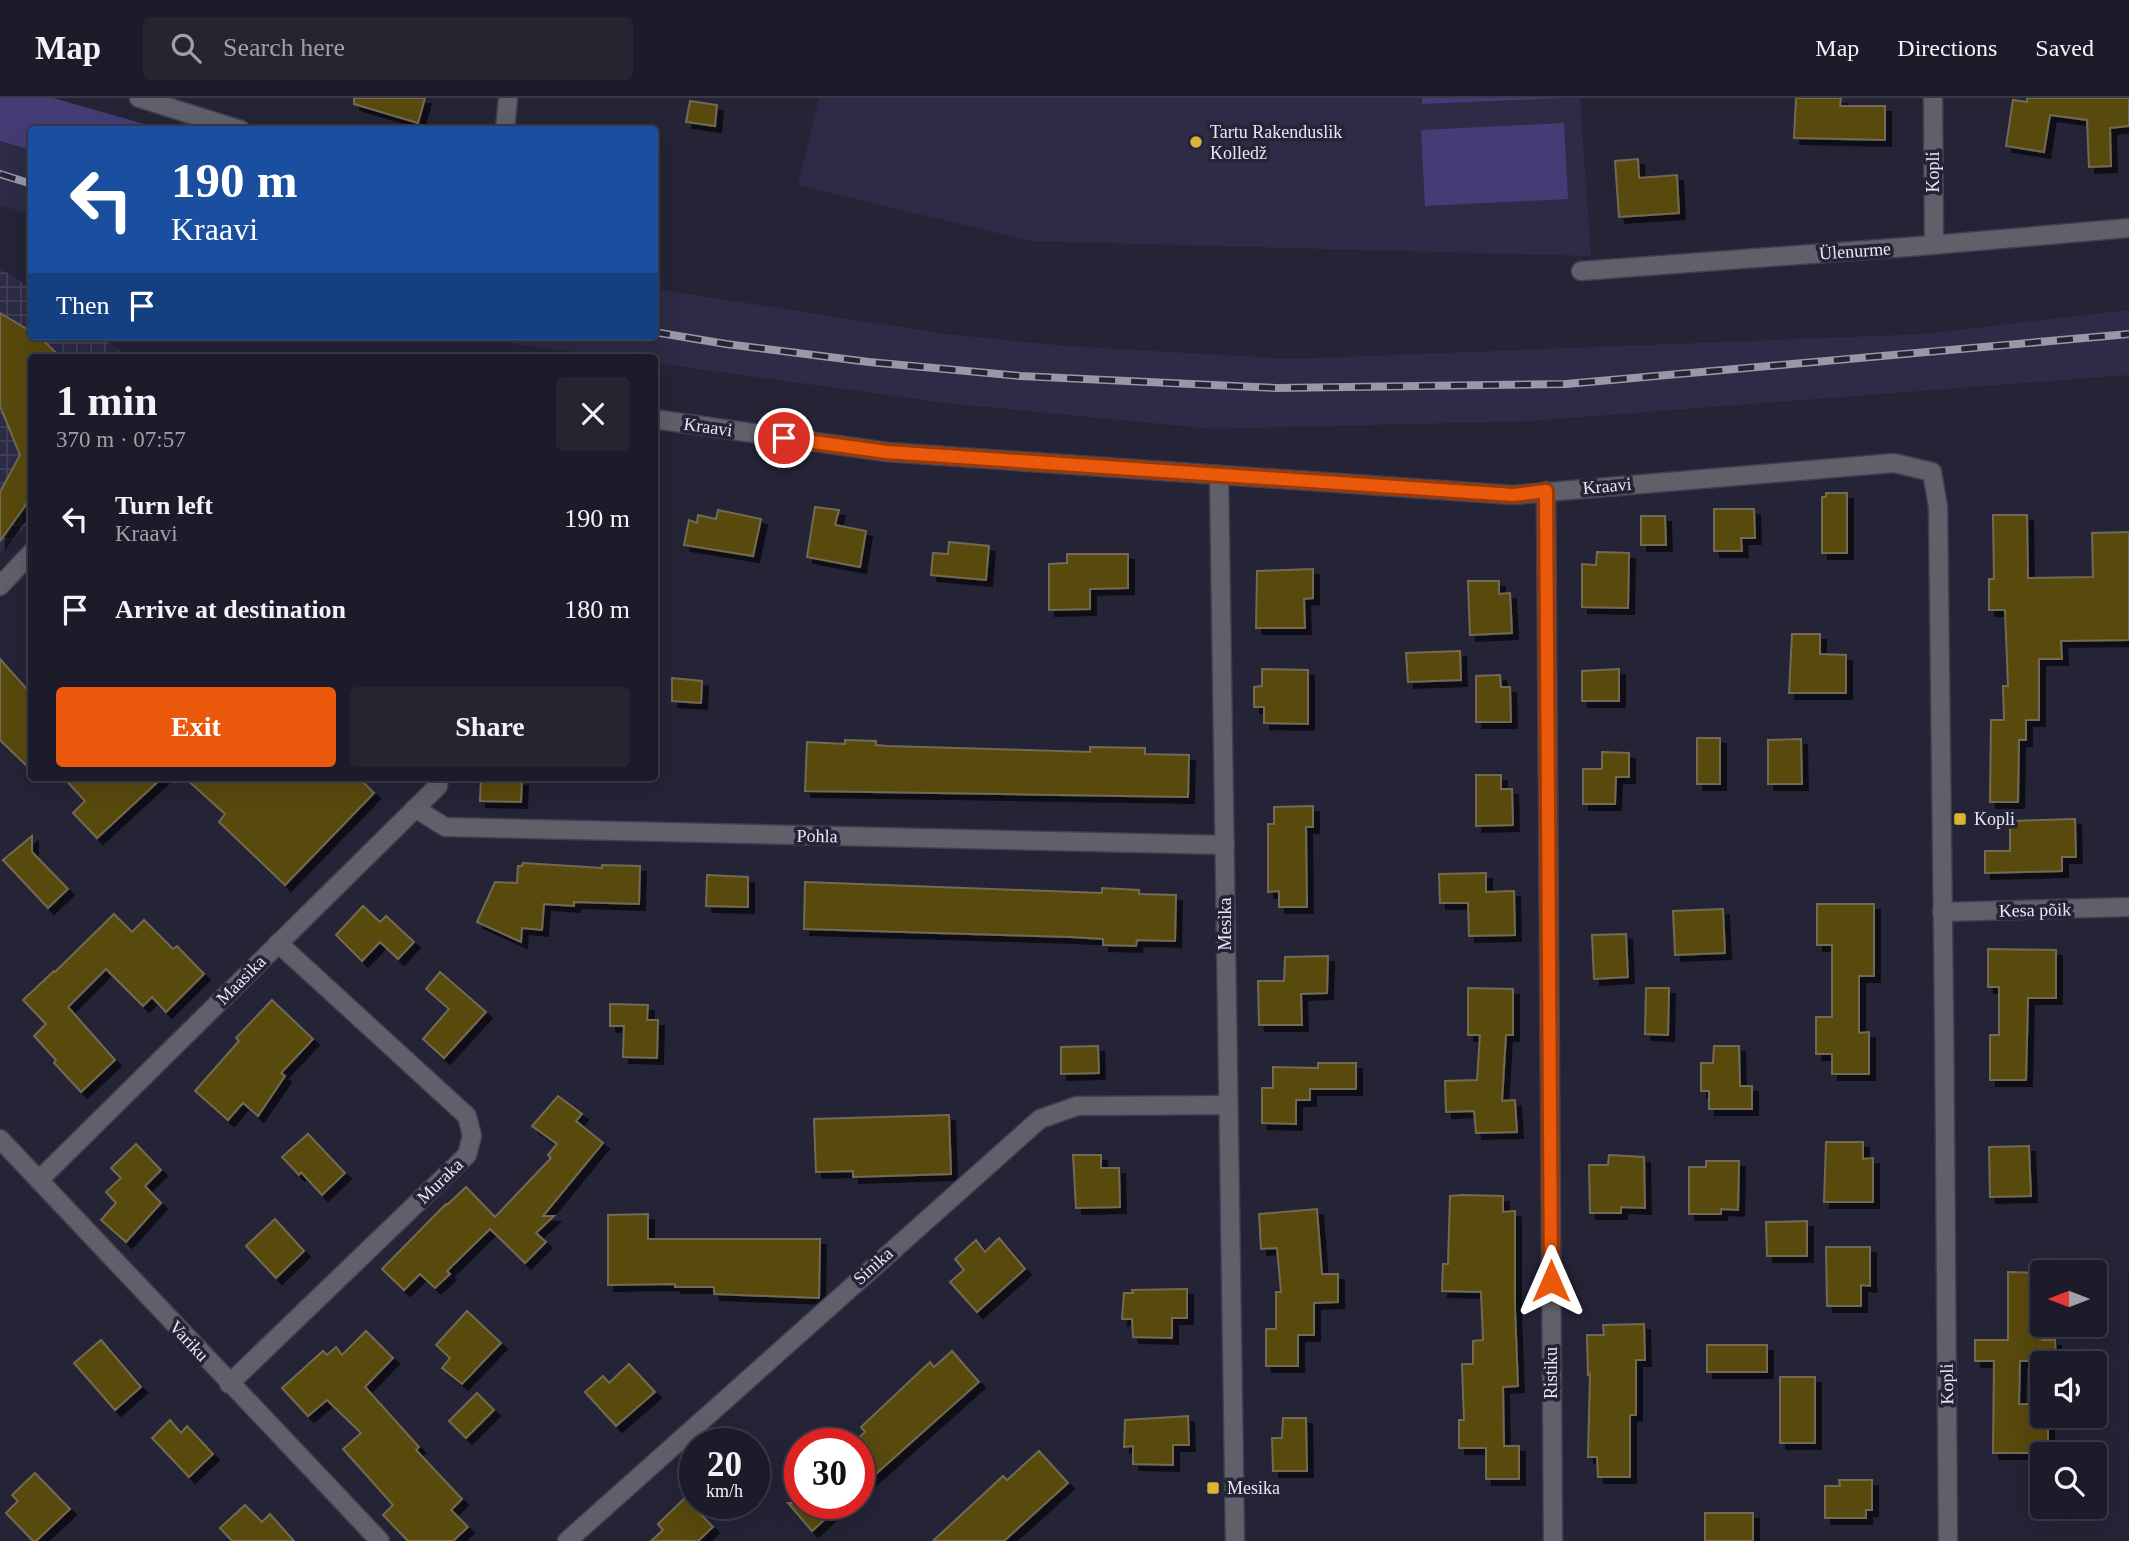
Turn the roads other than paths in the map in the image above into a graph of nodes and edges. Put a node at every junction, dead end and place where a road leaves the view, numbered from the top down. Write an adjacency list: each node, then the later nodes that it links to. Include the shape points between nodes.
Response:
1 (139, 98): 4 (street)
2 (508, 98): 5 (street)
3 (1933, 98): 7 (street, Kopli)
4 (228, 126)
5 (505, 126)
6 (2129, 228): 7 (street, Ülenurme)
7 (1934, 245): 8 (street, Ülenurme)
8 (1581, 271)
9 (658, 420): 11 (street, Kraavi, via 887,452)
10 (1932, 472): 12 (street, Kraavi, via 1894,463); 19 (street, Kopli, via 1938,507)
11 (1219, 475): 12 (street, Kraavi, via 1513,495); 17 (street, Mesika)
12 (1546, 491): 28 (street, Ristiku)
13 (28, 556): 14 (street)
14 (0, 586)
15 (439, 781): 16 (street, Maasika)
16 (415, 808): 17 (street, Pohla, via 445,827); 20 (street, Maasika)
17 (1225, 845): 21 (street, Mesika)
18 (2129, 907): 19 (street, Kesa põik)
19 (1942, 912): 29 (street, Kopli)
20 (278, 943): 23 (street, Maasika); 24 (street, Muraka, via 467,1116 472,1136 467,1154)
21 (1227, 1105): 26 (street, Sinika, via 1077,1106 1040,1119); 27 (street, Mesika)
22 (0, 1139): 23 (street, Variku)
23 (39, 1180): 24 (street, Variku)
24 (229, 1384): 25 (street, Variku)
25 (380, 1541)
26 (567, 1541)
27 (1235, 1541)
28 (1553, 1541)
29 (1948, 1541)

